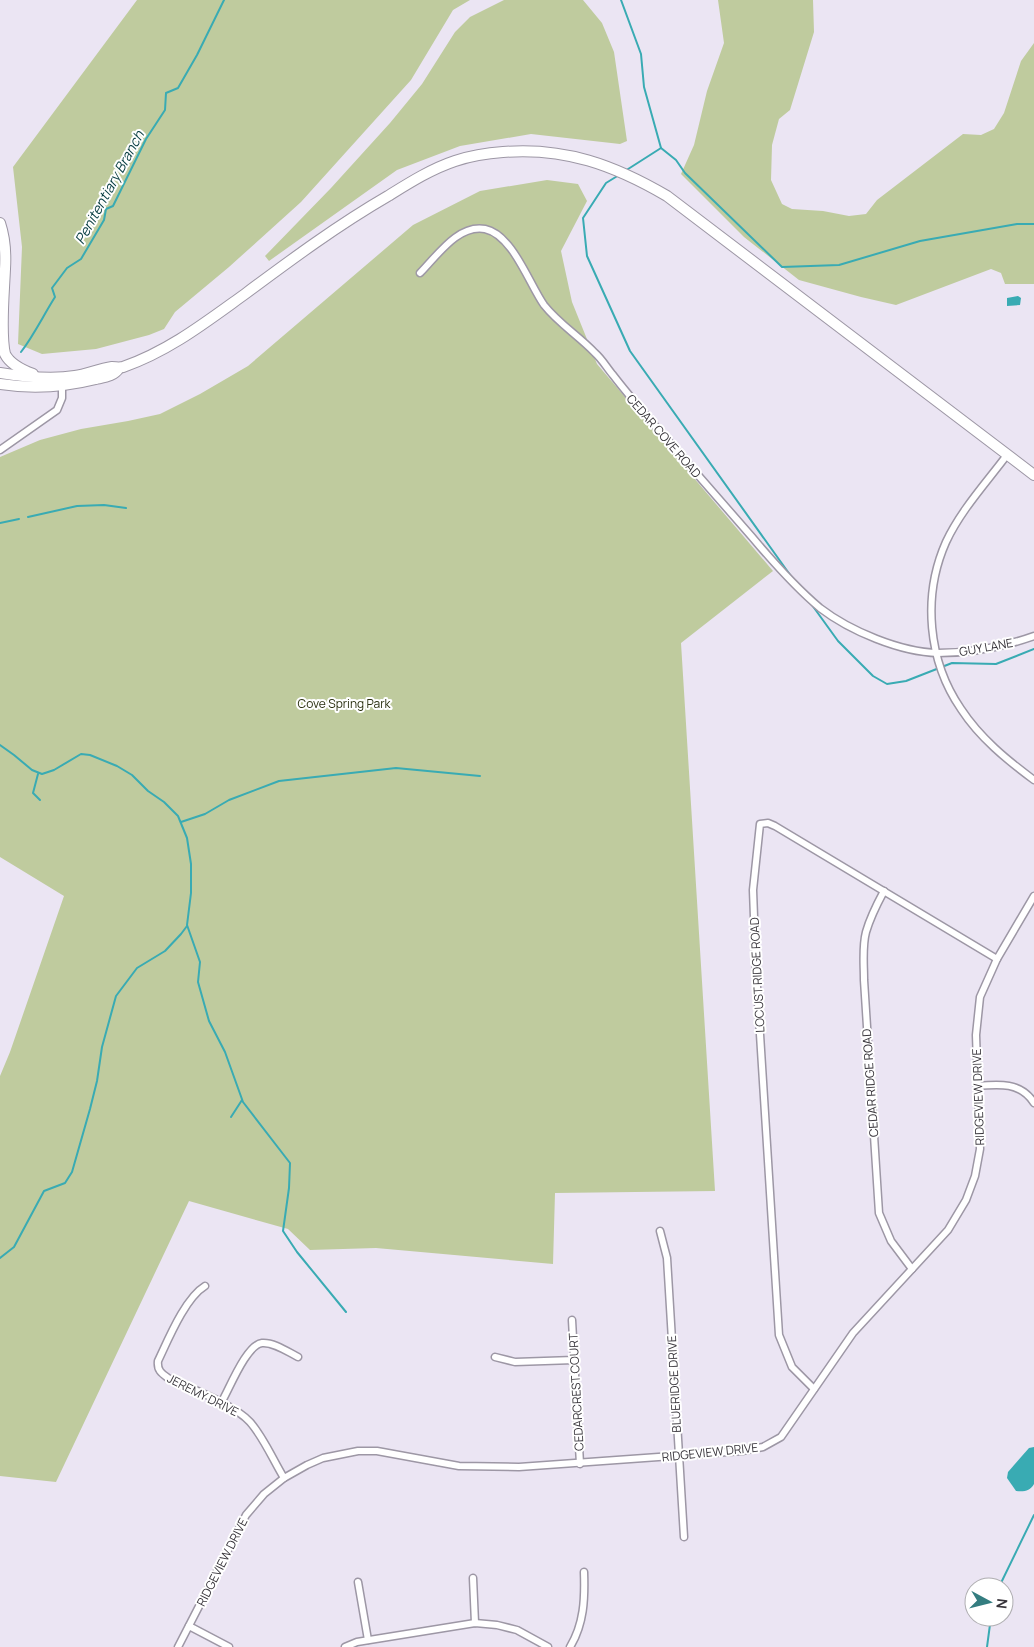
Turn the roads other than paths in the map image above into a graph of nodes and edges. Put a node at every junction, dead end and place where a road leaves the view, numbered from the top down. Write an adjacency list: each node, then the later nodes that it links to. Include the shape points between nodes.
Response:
1 (0, 223): 3 (highway, via 6,258)
2 (420, 273): 12 (street, CEDAR COVE ROAD, via 450,241 465,231 477,228 496,234 515,253 556,320 597,355 630,397 800,589 830,615 861,632 899,646)
3 (1, 324): 5 (highway, via 6,356 21,369)
4 (0, 373): 5 (highway)
5 (43, 377): 6 (highway)
6 (62, 381): 7 (highway, via 26,387); 8 (street, via 62,398 56,410); 9 (highway, via 109,376 187,335 311,244 437,169 455,161 494,153 552,152 611,167 667,196)
7 (0, 384)
8 (0, 450)
9 (1007, 455): 10 (highway); 12 (street, via 961,516 940,558 932,609)
10 (1034, 475)
11 (1034, 636): 12 (street, GUY LANE, via 987,649)
12 (936, 653): 13 (street, via 951,694 971,724 1002,755)
13 (1034, 780)
14 (884, 891): 16 (street, LOCUST RIDGE ROAD); 20 (street, CEDAR RIDGE ROAD, via 866,933 864,952 879,1213 891,1241); 26 (street, LOCUST RIDGE ROAD, via 775,826 760,824 752,890 779,1335 792,1367)
15 (1034, 896): 16 (street, RIDGEVIEW DRIVE)
16 (996, 959): 17 (street, RIDGEVIEW DRIVE, via 980,996 976,1035)
17 (978, 1086): 18 (street, via 1010,1086 1022,1090); 20 (street, RIDGEVIEW DRIVE, via 980,1149 972,1184 948,1230)
18 (1034, 1103)
19 (660, 1231): 28 (street, BLUERIDGE DRIVE, via 666,1258)
20 (912, 1269): 26 (street, RIDGEVIEW DRIVE, via 853,1333)
21 (204, 1286): 27 (street, JEREMY DRIVE, via 187,1304 158,1367 168,1378)
22 (572, 1320): 25 (street, CEDARCREST COURT)
23 (298, 1357): 27 (street, via 268,1344 257,1344 248,1352)
24 (495, 1357): 25 (street, via 515,1362)
25 (574, 1360): 29 (street, CEDARCREST COURT)
26 (814, 1389): 28 (street, RIDGEVIEW DRIVE, via 781,1437 763,1447)
27 (221, 1403): 30 (street, JEREMY DRIVE, via 249,1421)
28 (678, 1455): 29 (street, RIDGEVIEW DRIVE); 31 (street, BLUERIDGE DRIVE)
29 (580, 1464): 30 (street, RIDGEVIEW DRIVE, via 473,1467 377,1451 358,1451 323,1458)
30 (284, 1478): 36 (street, RIDGEVIEW DRIVE, via 246,1515)
31 (684, 1537)
32 (584, 1572): 42 (street, via 582,1619)
33 (473, 1578): 35 (street)
34 (358, 1582): 37 (street)
35 (476, 1623): 37 (street); 41 (street, via 518,1630)
36 (189, 1626): 38 (street, RIDGEVIEW DRIVE); 39 (street)
37 (368, 1640): 40 (street)
38 (178, 1647)
39 (230, 1647)
40 (345, 1647)
41 (548, 1647)
42 (570, 1647)

